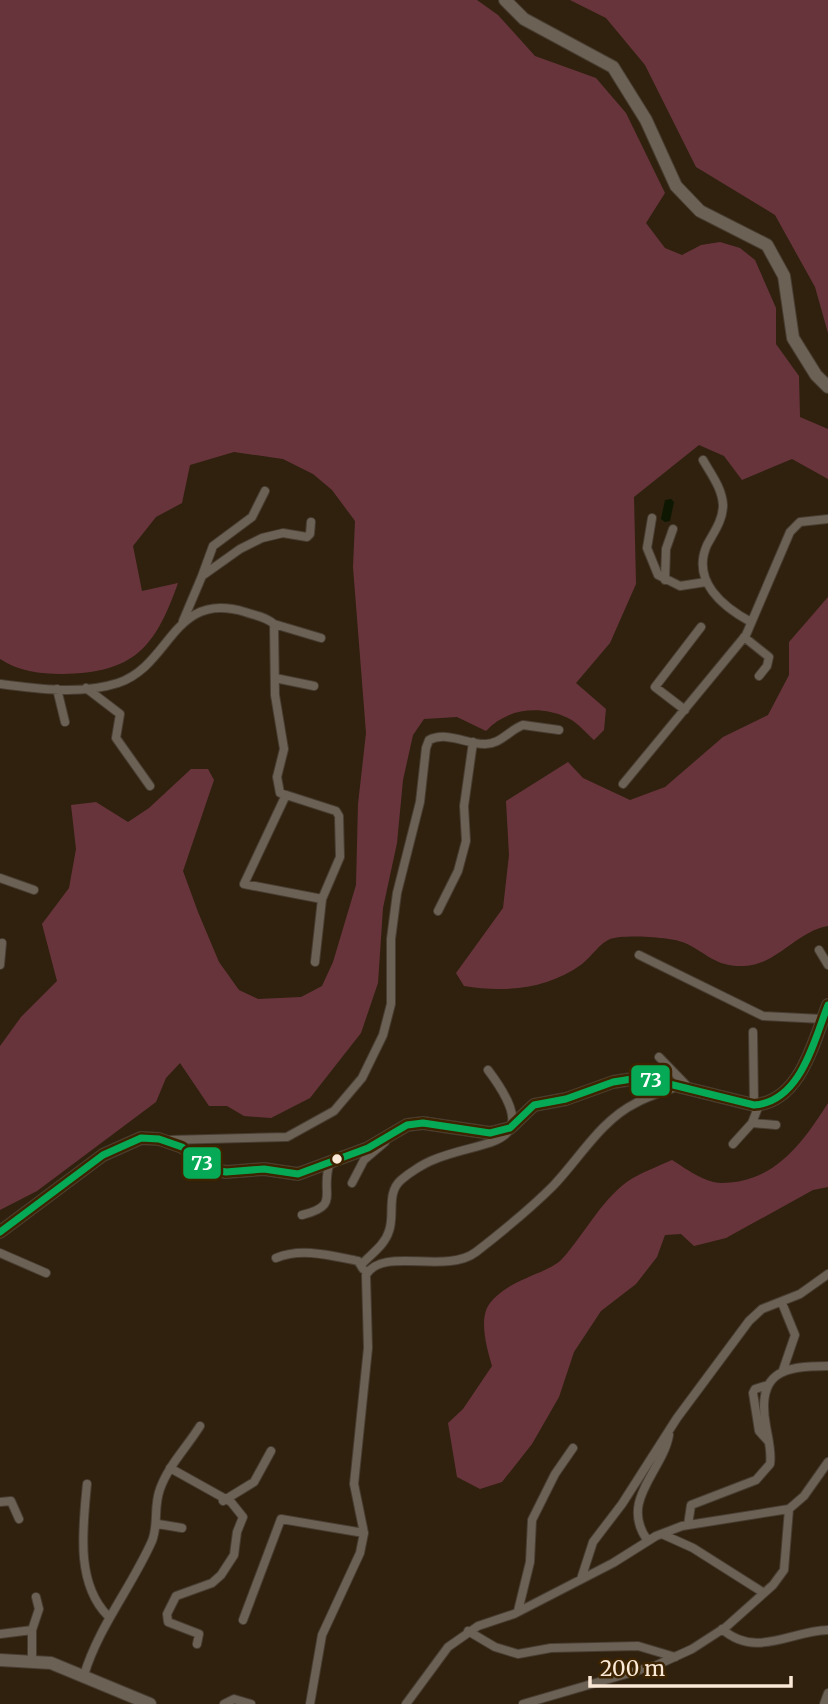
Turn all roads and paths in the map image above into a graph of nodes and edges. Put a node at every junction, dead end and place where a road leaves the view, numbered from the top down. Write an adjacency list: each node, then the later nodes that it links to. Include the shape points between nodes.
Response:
1 (505, 0): 2 (street, via 524,19 612,66 646,120 676,186 700,211 767,245 784,276 793,338)
2 (828, 387)
3 (703, 460): 11 (street, via 723,504 702,560)
4 (265, 491): 9 (street, via 252,517 213,546)
5 (652, 518): 10 (street, via 647,548)
6 (828, 519): 13 (street, via 800,523 790,531)
7 (311, 522): 9 (street, via 307,537 283,533 262,538)
8 (673, 529): 10 (street, via 666,549)
9 (202, 576): 12 (street)
10 (665, 580): 11 (street, via 687,586)
11 (706, 582): 13 (street, via 732,612)
12 (183, 621): 14 (street, via 203,610 232,608); 22 (street, via 134,675 118,683)
13 (751, 622): 16 (street)
14 (275, 624): 17 (street); 19 (street)
15 (701, 627): 24 (street, via 655,687)
16 (744, 637): 18 (street, via 769,657); 24 (street)
17 (321, 638)
18 (759, 676)
19 (275, 678): 21 (street); 30 (street, via 284,749 277,777)
20 (0, 684): 23 (street)
21 (314, 686)
22 (86, 688): 23 (street); 29 (street, via 120,714 116,737)
23 (57, 690): 25 (street)
24 (685, 710): 28 (street)
25 (65, 722)
26 (559, 730): 27 (street, via 523,725 497,743)
27 (473, 743): 34 (street, via 464,806 466,841 458,871); 53 (street, via 435,737 426,748 420,802 397,893 391,939 391,1004 383,1035 345,1102 287,1137)
28 (623, 784)
29 (150, 786)
30 (285, 797): 33 (street, via 336,811 339,816 340,857); 33 (street, via 244,884)
31 (0, 878): 32 (street)
32 (34, 890)
33 (322, 899): 39 (street)
34 (438, 911)
35 (2, 943): 37 (street)
36 (819, 950): 41 (street)
37 (0, 954): 40 (street)
38 (639, 955): 43 (street, via 763,1016)
39 (315, 962)
40 (0, 965)
41 (828, 965)
42 (828, 1005): 43 (street)
43 (822, 1019): 48 (street, via 798,1078 780,1096)
44 (753, 1032): 48 (street)
45 (659, 1058): 47 (street)
46 (488, 1070): 51 (street, via 507,1101)
47 (685, 1088): 48 (street); 51 (street, via 632,1079 613,1082 566,1100 534,1105); 64 (street, via 634,1103 585,1147 529,1210 472,1255 449,1262 384,1261)
48 (757, 1105): 49 (street)
49 (751, 1123): 50 (street); 54 (street)
50 (776, 1125)
51 (510, 1128): 52 (street, via 482,1133 423,1123); 61 (street, via 493,1144 433,1160 401,1180 393,1190 388,1236)
52 (394, 1132): 55 (street, via 368,1148); 56 (street, via 364,1160)
53 (163, 1141): 55 (street, via 182,1147 210,1169 226,1172 264,1169 298,1174); 58 (street, via 141,1138 127,1142)
54 (733, 1144)
55 (331, 1160): 57 (street, via 325,1208)
56 (352, 1183)
57 (302, 1215)
58 (0, 1232)
59 (0, 1253): 62 (street)
60 (276, 1258): 61 (street, via 289,1253 327,1255)
61 (362, 1264): 64 (street)
62 (46, 1273)
63 (828, 1274): 65 (street)
64 (366, 1275): 84 (street, via 368,1348 354,1484)
65 (782, 1303): 67 (street, via 795,1335); 70 (street, via 756,1313)
66 (828, 1366): 67 (street)
67 (783, 1370): 68 (street)
68 (768, 1385): 71 (street, via 764,1416); 71 (street, via 752,1393 759,1431)
69 (200, 1426): 75 (street)
70 (670, 1429): 86 (street, via 637,1512 640,1531); 87 (street, via 593,1542)
71 (768, 1441): 82 (street, via 770,1464 756,1480 695,1503 688,1510)
72 (573, 1448): 90 (street, via 532,1520 530,1563)
73 (271, 1451): 77 (street, via 254,1482)
74 (828, 1462): 79 (street)
75 (170, 1468): 77 (street); 81 (street, via 155,1509)
76 (87, 1484): 91 (street, via 83,1538 88,1581 95,1604)
77 (223, 1501): 98 (street, via 231,1502 243,1517 234,1555 212,1583 176,1596 167,1614 175,1627 199,1634)
78 (0, 1502): 80 (street, via 11,1501)
79 (789, 1509): 82 (street); 88 (street, via 784,1570)
80 (19, 1519)
81 (158, 1524): 83 (street); 91 (street)
82 (688, 1525): 85 (street)
83 (182, 1528)
84 (364, 1533): 92 (street, via 281,1519); 107 (street, via 360,1553 322,1635)
85 (662, 1534): 86 (street); 88 (street, via 694,1548)
86 (648, 1541): 87 (street)
87 (581, 1579): 90 (street)
88 (764, 1593): 93 (street)
89 (36, 1597): 94 (street, via 39,1609)
90 (517, 1611): 96 (street)
91 (108, 1616): 102 (street)
92 (243, 1620)
93 (722, 1629): 95 (street, via 743,1643 758,1644); 99 (street)
94 (32, 1630): 97 (street); 101 (street)
95 (828, 1630)
96 (468, 1631): 99 (street, via 518,1654 551,1648 638,1646); 108 (street, via 448,1647)
97 (0, 1634)
98 (197, 1644)
99 (675, 1657): 109 (street, via 629,1675)
100 (0, 1660): 101 (street)
101 (32, 1661): 102 (street)
102 (84, 1675): 104 (street)
103 (828, 1693): 110 (street)
104 (150, 1704)
105 (224, 1704): 106 (street, via 234,1699)
106 (251, 1704)
107 (310, 1704)
108 (406, 1704)
109 (523, 1704)
110 (824, 1704)

